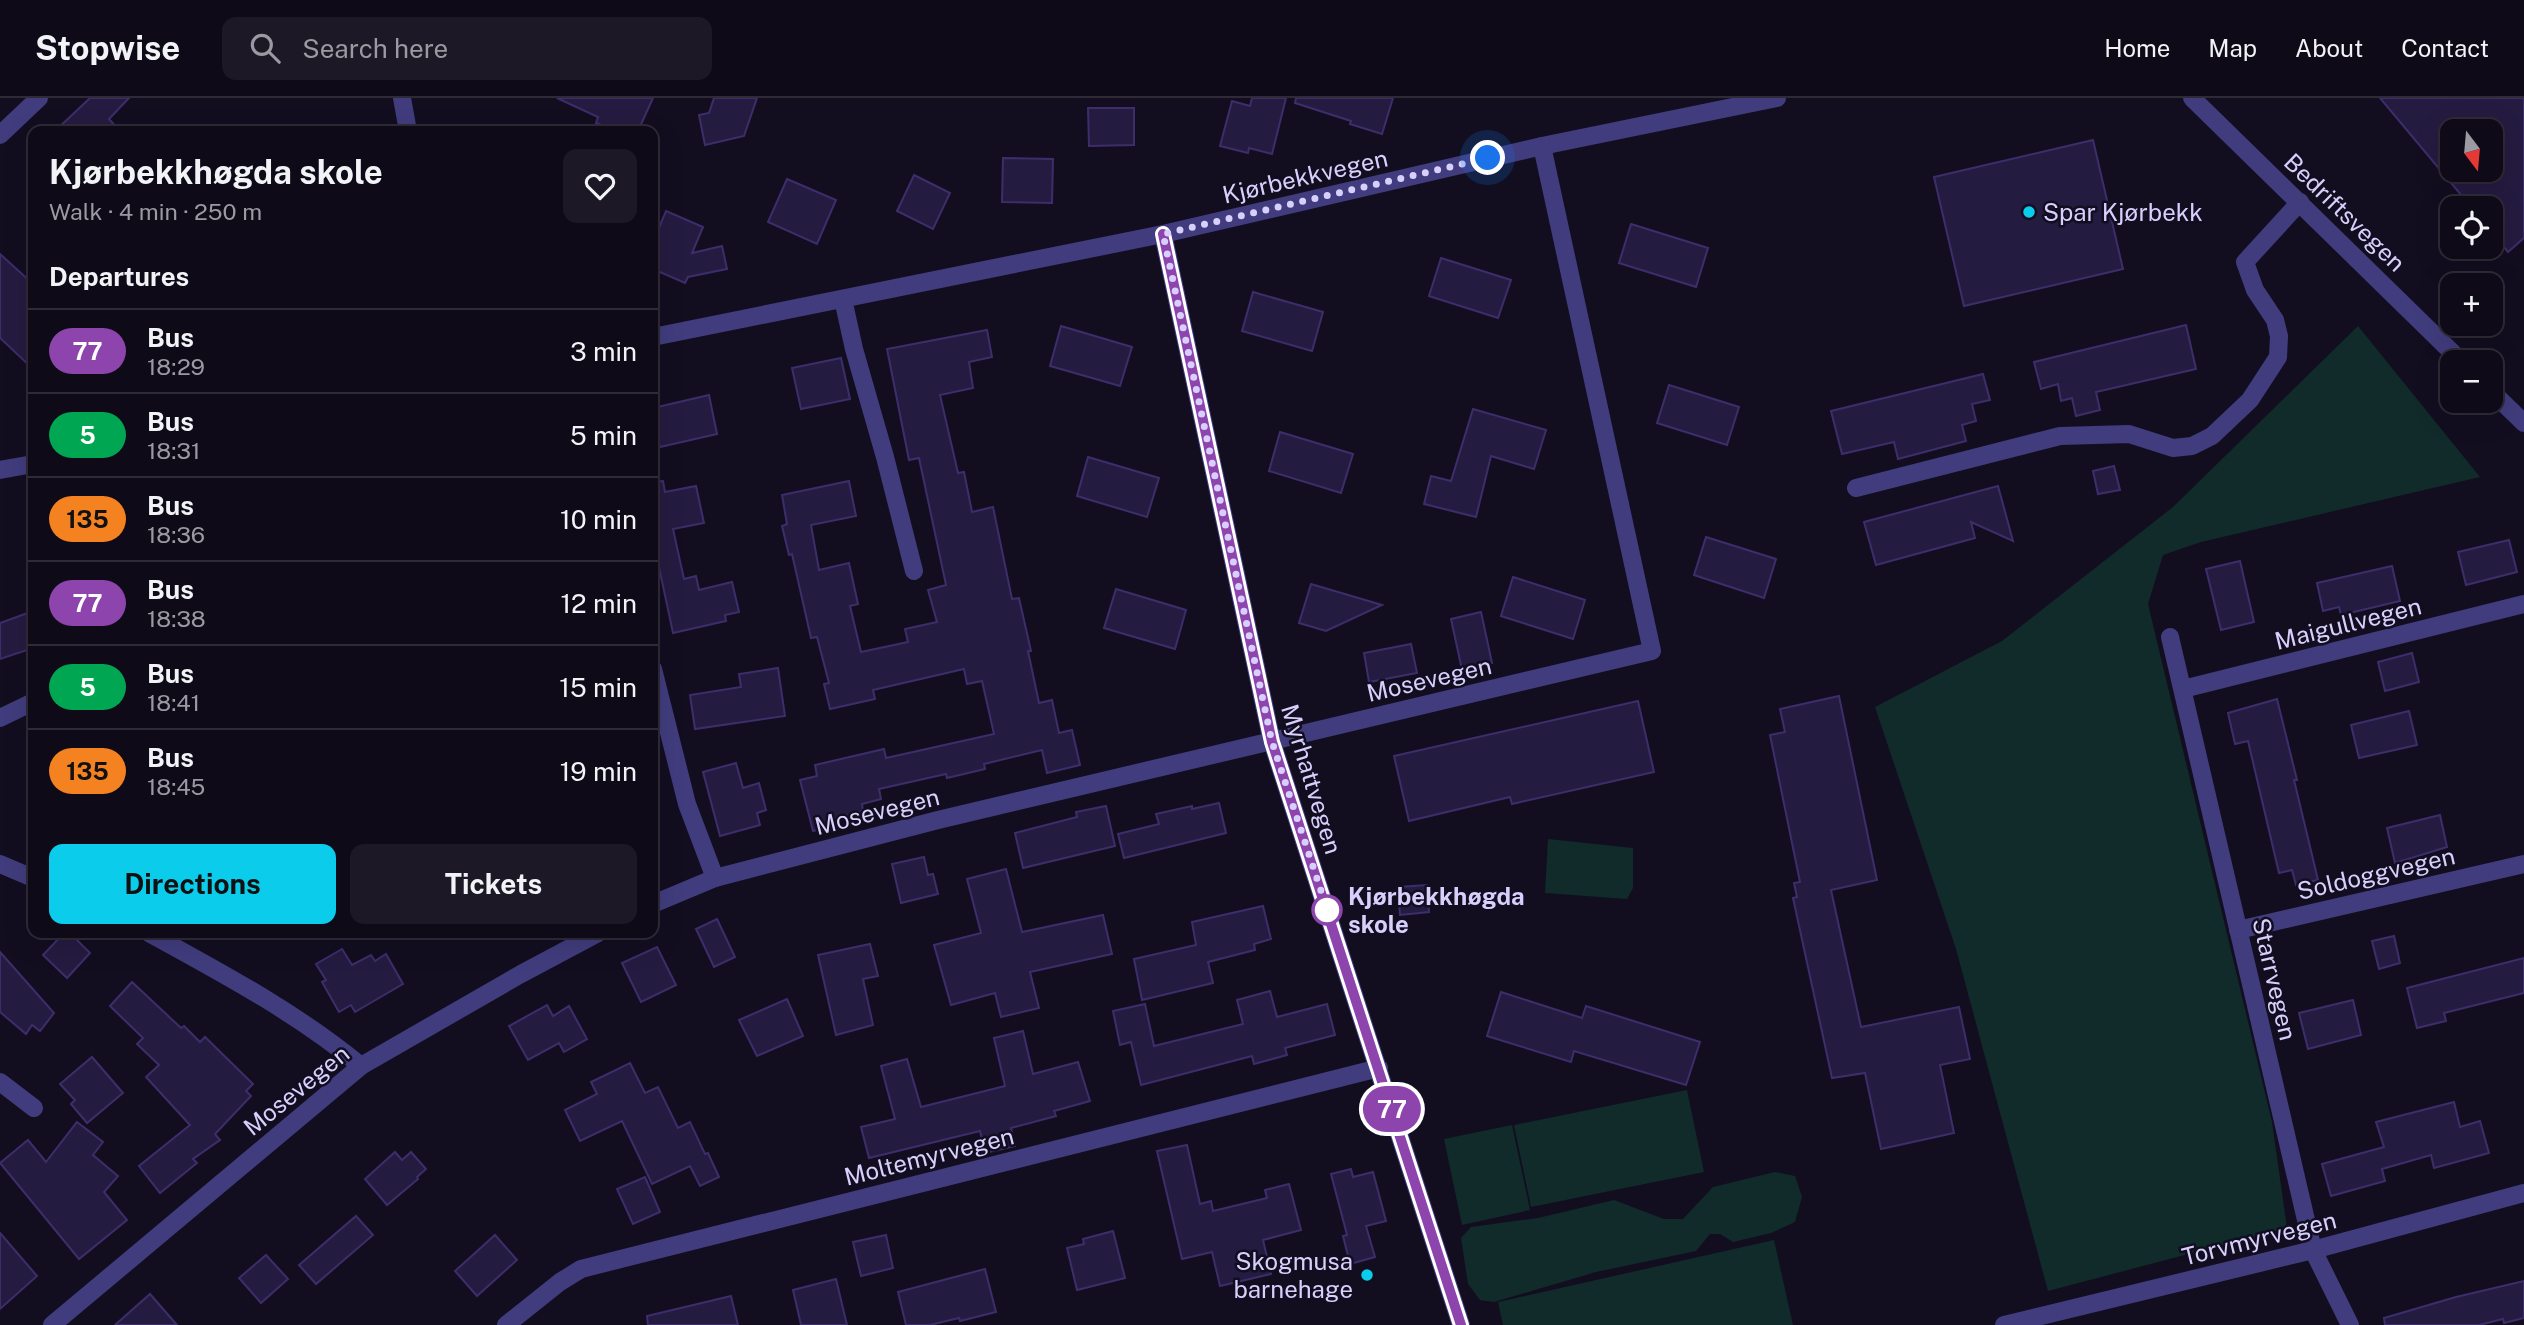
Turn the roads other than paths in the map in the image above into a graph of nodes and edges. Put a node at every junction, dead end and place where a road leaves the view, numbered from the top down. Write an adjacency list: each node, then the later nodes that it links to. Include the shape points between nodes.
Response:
1 (39, 98): 6 (street)
2 (402, 98): 5 (street)
3 (1777, 98): 7 (street, Kjørbekkvegen)
4 (2192, 98): 8 (street, Bedriftsvegen)
5 (407, 126)
6 (0, 135)
7 (1542, 146): 9 (street, Kjørbekkvegen); 25 (street, Mosevegen, via 1652,651)
8 (2300, 202): 12 (street, Bedriftsvegen); 17 (street, via 2245,262 2255,290 2274,320 2278,357 2250,400 2212,436 2192,446 2173,448 2129,435 2060,436)
9 (1163, 234): 10 (street, Kjørbekkvegen); 25 (street, Myrhattvegen)
10 (843, 299): 11 (street, Kjørbekkvegen); 18 (street)
11 (658, 336)
12 (2450, 350)
13 (2503, 403): 14 (street)
14 (2524, 423)
15 (28, 465): 16 (street)
16 (0, 470)
17 (1856, 488)
18 (914, 571)
19 (2524, 604): 21 (street, Maigullvegen)
20 (2170, 637): 21 (street, Starrvegen)
21 (2183, 689): 31 (street, Starrvegen)
22 (658, 690): 29 (street, via 687,804)
23 (28, 704): 24 (street)
24 (0, 718)
25 (1272, 742): 29 (street, Mosevegen, via 937,820); 35 (street, Myrhattvegen)
26 (0, 864): 28 (street)
27 (2524, 864): 31 (street, Soldoggvegen)
28 (28, 876)
29 (715, 878): 30 (street, Mosevegen)
30 (658, 902)
31 (2238, 930): 39 (street, Starrvegen)
32 (158, 938): 34 (street, via 296,1018)
33 (589, 938): 34 (street, Mosevegen)
34 (361, 1066): 40 (street, Mosevegen)
35 (1379, 1068): 41 (street, Moltemyrvegen, via 581,1269); 42 (street, Myrhattvegen)
36 (0, 1082): 37 (street)
37 (34, 1108)
38 (2524, 1193): 39 (street, Torvmyrvegen)
39 (2313, 1250): 43 (street, Torvmyrvegen); 44 (street, Starrvegen)
40 (52, 1325)
41 (506, 1325)
42 (1461, 1325)
43 (2004, 1325)
44 (2350, 1325)

